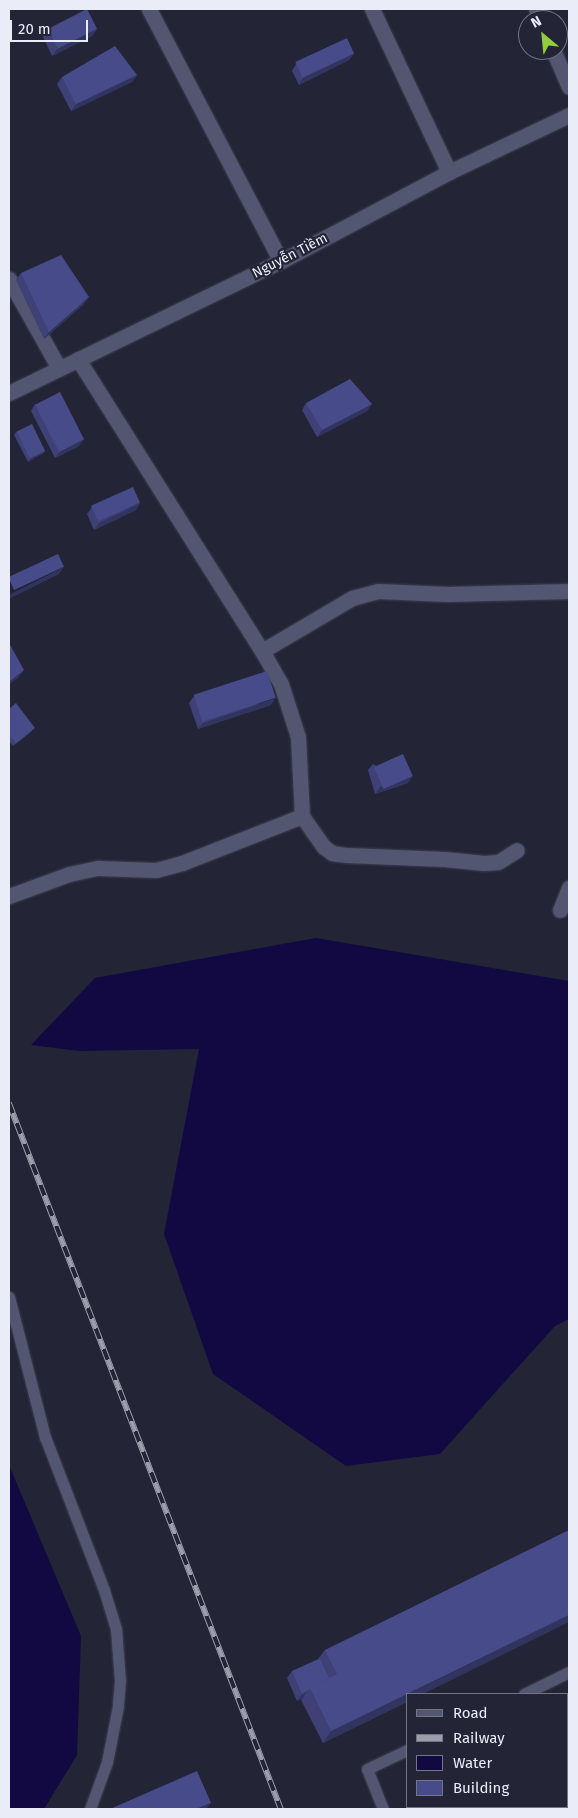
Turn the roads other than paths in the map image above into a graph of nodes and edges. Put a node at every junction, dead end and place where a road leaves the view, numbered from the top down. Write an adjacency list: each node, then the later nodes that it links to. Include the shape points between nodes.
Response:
1 (149, 9): 7 (street)
2 (372, 9): 6 (street)
3 (557, 60): 4 (street)
4 (569, 87)
5 (569, 115): 6 (street, Nguyễn Tiềm)
6 (449, 172): 7 (street, Nguyễn Tiềm)
7 (281, 261): 9 (street, Nguyễn Tiềm)
8 (9, 279): 10 (street)
9 (78, 359): 10 (street, Nguyễn Tiềm); 13 (street)
10 (60, 368): 11 (street, Nguyễn Tiềm)
11 (9, 393)
12 (569, 591): 13 (street, via 378,592 352,598)
13 (262, 651): 14 (street, via 281,684 298,738)
14 (302, 816): 15 (street, via 332,853 484,863 498,862); 17 (street, via 182,863 156,870 98,868 69,874)
15 (517, 850)
16 (569, 888): 18 (street)
17 (9, 896)
18 (560, 910)
19 (9, 1297): 23 (lane, via 45,1437 116,1629 118,1706 107,1762)
20 (569, 1672): 21 (lane)
21 (526, 1693)
22 (406, 1750): 24 (lane, via 367,1769)
23 (90, 1809)
24 (383, 1809)

